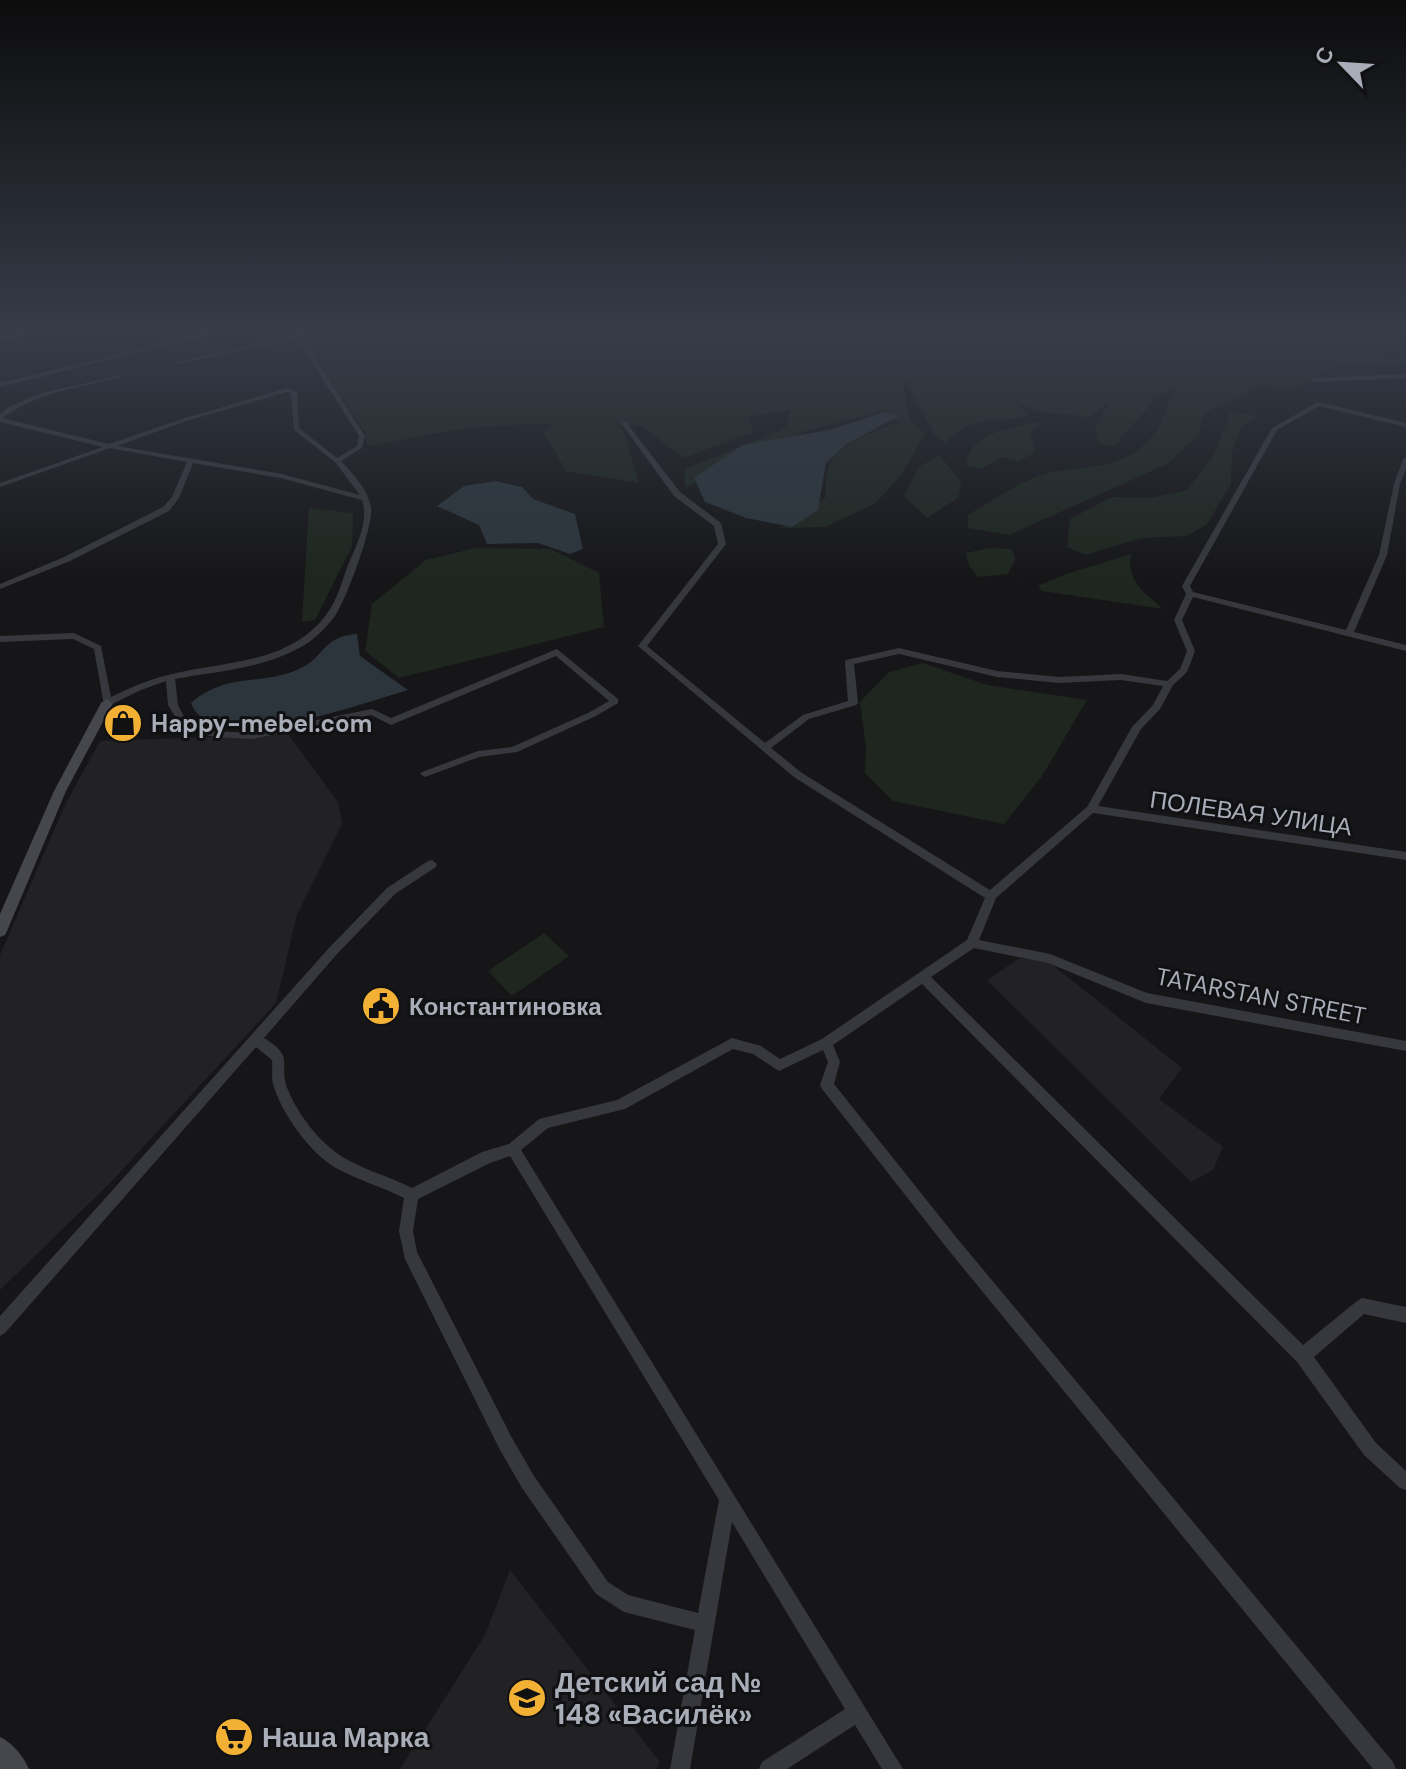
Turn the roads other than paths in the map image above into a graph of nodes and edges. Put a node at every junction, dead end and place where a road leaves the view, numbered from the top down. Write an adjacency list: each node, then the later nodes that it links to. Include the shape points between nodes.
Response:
1 (199, 416): 9 (street)
2 (295, 416): 12 (street, via 296,429)
3 (349, 416): 12 (street, via 362,436 360,447)
4 (1298, 416): 16 (street, via 1274,429 1193,571 1186,586)
5 (1366, 416): 8 (street)
6 (0, 419): 9 (street)
7 (624, 423): 23 (street, via 677,494 718,525 722,544 642,646)
8 (1406, 425)
9 (113, 447): 11 (street); 13 (street)
10 (1406, 459): 17 (street, via 1383,555)
11 (191, 460): 14 (street, via 315,483); 15 (street, via 166,509)
12 (337, 461): 14 (street)
13 (0, 485)
14 (364, 498): 20 (street, via 371,514 365,534 331,614 309,638 280,657)
15 (0, 587)
16 (1190, 594): 17 (street); 21 (street, via 1178,620 1191,651 1184,670)
17 (1349, 633): 19 (street)
18 (2, 635): 22 (street, via 74,636 98,648)
19 (1406, 648)
20 (170, 677): 22 (street); 24 (street, via 173,705 185,726 214,734 252,736 372,712 391,722 557,652 615,701 514,750 478,754)
21 (1169, 684): 23 (street, via 1121,677 1059,680 997,674 899,651 849,662 853,703 806,717); 25 (street, via 1157,707 1137,727)
22 (107, 703): 29 (street, via 60,791)
23 (767, 746): 28 (street, via 798,775)
24 (425, 774)
25 (1091, 809): 26 (street, ПОЛЕВАЯ УЛИЦА); 28 (street)
26 (1406, 856)
27 (432, 864): 32 (street, via 391,891)
28 (991, 896): 30 (street)
29 (0, 931)
30 (972, 943): 31 (street); 34 (street, TATARSTAN STREET, via 1050,959 1146,998)
31 (922, 976): 33 (street); 39 (street)
32 (256, 1040): 36 (street, via 278,1054 279,1087 321,1149); 38 (street)
33 (826, 1043): 35 (street, via 779,1065 757,1050 732,1043 620,1105 544,1123); 49 (street, via 834,1062 827,1085)
34 (1406, 1046)
35 (513, 1149): 36 (street); 41 (street)
36 (412, 1195): 42 (street, via 406,1231 410,1254 528,1482 602,1588 624,1603)
37 (1406, 1315): 39 (street, via 1362,1306)
38 (0, 1328)
39 (1303, 1356): 40 (street, via 1370,1449)
40 (1406, 1482)
41 (727, 1501): 42 (street); 43 (street)
42 (706, 1624): 46 (street)
43 (857, 1712): 47 (street); 48 (street)
44 (0, 1750): 45 (street)
45 (16, 1769)
46 (680, 1769)
47 (769, 1769)
48 (893, 1769)
49 (1386, 1769)

